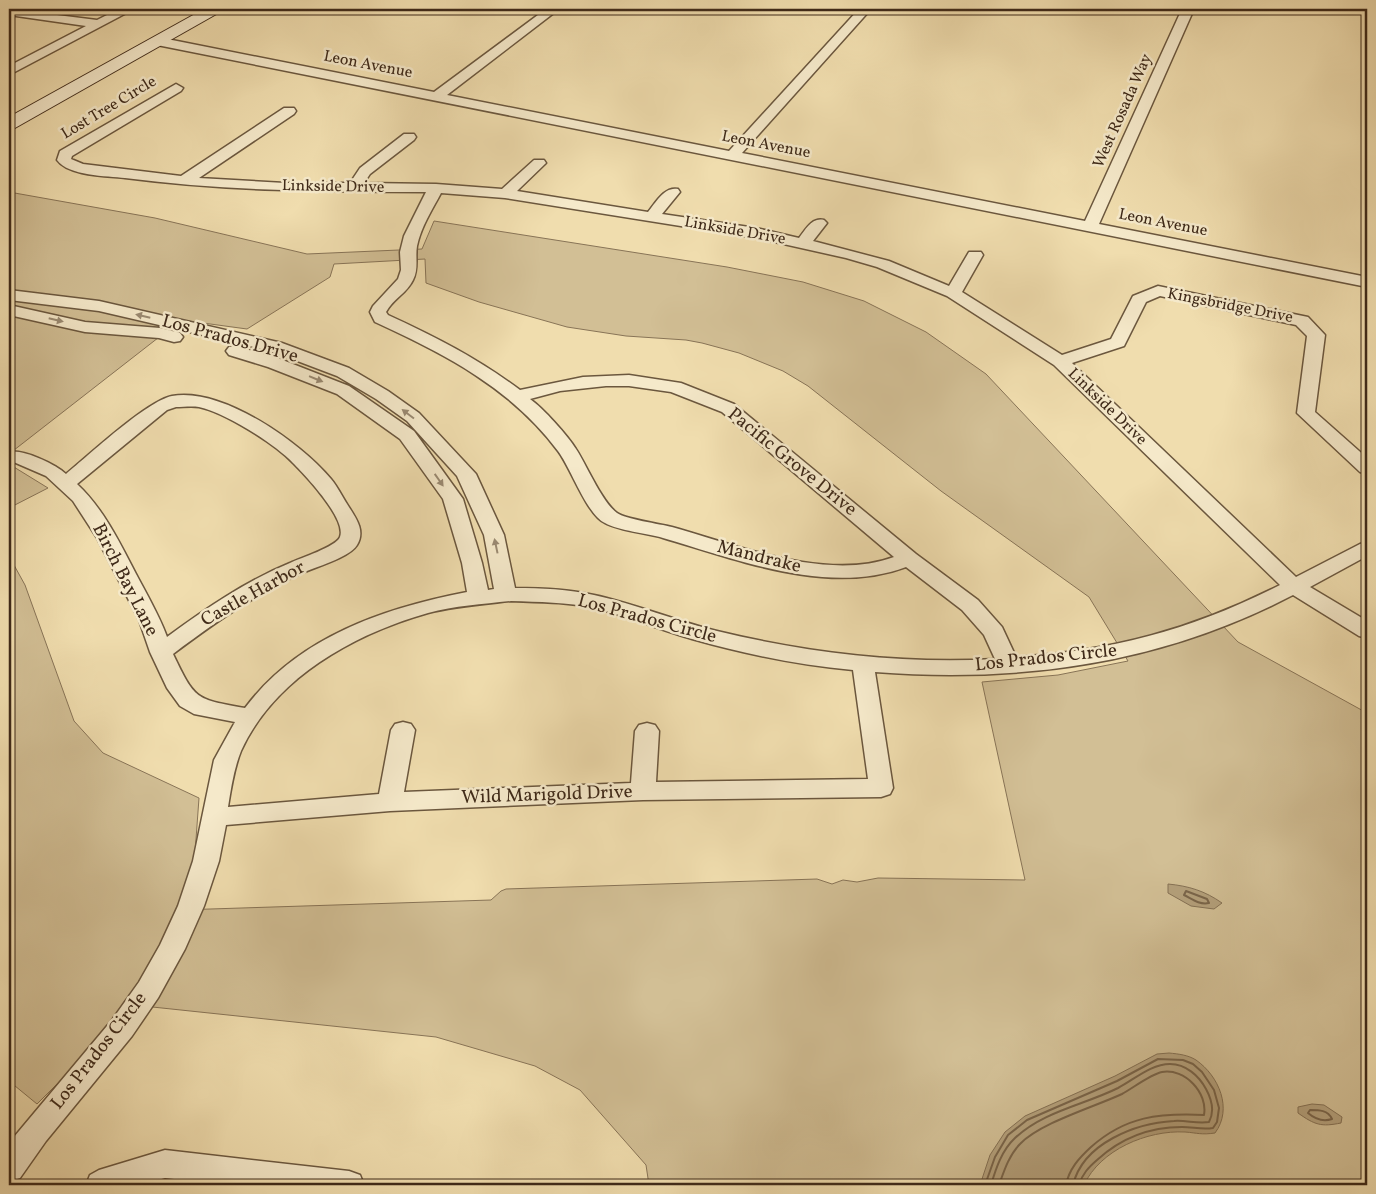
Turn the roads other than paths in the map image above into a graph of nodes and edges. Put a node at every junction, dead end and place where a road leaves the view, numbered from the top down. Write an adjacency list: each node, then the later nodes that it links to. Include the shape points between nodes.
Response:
1 (128, 9): 7 (street)
2 (216, 9): 8 (main road)
3 (553, 9): 11 (street)
4 (865, 9): 15 (street)
5 (1188, 9): 27 (street, West Rosada Way)
6 (9, 11): 7 (street)
7 (98, 24): 9 (street)
8 (157, 41): 11 (street, Leon Avenue); 13 (main road)
9 (9, 71)
10 (176, 88): 16 (street, Lost Tree Circle, via 65,154)
11 (436, 97): 15 (street, Leon Avenue)
12 (289, 112): 18 (street)
13 (9, 124)
14 (409, 137): 20 (street, via 365,171)
15 (732, 156): 27 (street, Leon Avenue)
16 (64, 160): 18 (street, Linkside Drive, via 81,168)
17 (539, 163): 23 (street)
18 (184, 181): 19 (street, Linkside Drive)
19 (285, 187): 20 (street, Linkside Drive); 24 (street)
20 (354, 188): 21 (street, Linkside Drive)
21 (436, 188): 23 (street, Linkside Drive); 35 (street, via 414,231 408,253 408,272 400,289 380,306 380,318 438,344 490,376)
22 (673, 192): 25 (street)
23 (505, 194): 25 (street, Linkside Drive)
24 (277, 203)
25 (651, 217): 28 (street, Linkside Drive)
26 (819, 223): 28 (street)
27 (1090, 227): 30 (street, Leon Avenue)
28 (803, 243): 31 (street, Linkside Drive, via 883,264)
29 (975, 255): 31 (street)
30 (1367, 282)
31 (953, 293): 34 (street, Linkside Drive)
32 (9, 295): 42 (street, Los Prados Drive, one-way to 32, via 494,535 466,474 414,417 382,395 343,372 276,347 99,306)
33 (9, 310): 43 (street, Los Prados Drive, one-way to 43, via 85,327 160,333 240,352 343,390 407,435 453,499)
34 (1060, 362): 37 (street, Kingsbridge Drive, via 1118,342 1138,299 1158,292 1302,320 1316,335 1306,413); 41 (street, Linkside Drive)
35 (516, 397): 40 (street, Pacific Grove Drive, via 567,384 614,380 658,384 695,394 728,408); 40 (street, Mandrake, via 567,449 601,509 611,519 746,556 816,570 859,572)
36 (16, 456): 38 (street, Birch Bay Lane, via 53,472)
37 (1367, 468)
38 (65, 484): 45 (street, Birch Bay Lane, via 80,497 106,538 150,620); 45 (street, Castle Harbor, via 161,406 174,401 201,402 222,409 270,435 293,452 324,483 348,523 351,535 348,543 338,550 291,570 222,608)
39 (1367, 548): 41 (street, Los Prados Circle)
40 (909, 559): 47 (street, Pacific Grove Drive, via 970,605 994,632)
41 (1293, 586): 44 (street, Linkside Drive); 47 (street, Los Prados Circle, via 1210,626 1134,648)
42 (506, 594): 43 (street, Los Prados Circle); 46 (street, Los Prados Circle, via 591,601 714,638 799,656)
43 (479, 597): 48 (street, Los Prados Circle, via 403,612 378,621 315,654 277,684)
44 (1367, 631)
45 (161, 652): 48 (street, Birch Bay Lane, via 178,688 188,700 202,708)
46 (863, 664): 47 (street, Los Prados Circle); 51 (street, Wild Marigold Drive, via 881,788)
47 (1008, 666)
48 (250, 717): 53 (street, Los Prados Circle, via 226,757)
49 (403, 730): 52 (street)
50 (647, 731): 51 (street)
51 (643, 791): 52 (street, Wild Marigold Drive)
52 (390, 802): 53 (street, Wild Marigold Drive)
53 (214, 816): 54 (street, Los Prados Circle, via 208,857 183,926 152,985 122,1028 26,1142)
54 (9, 1168)
55 (101, 1185): 56 (street, via 165,1164)
56 (349, 1185)

